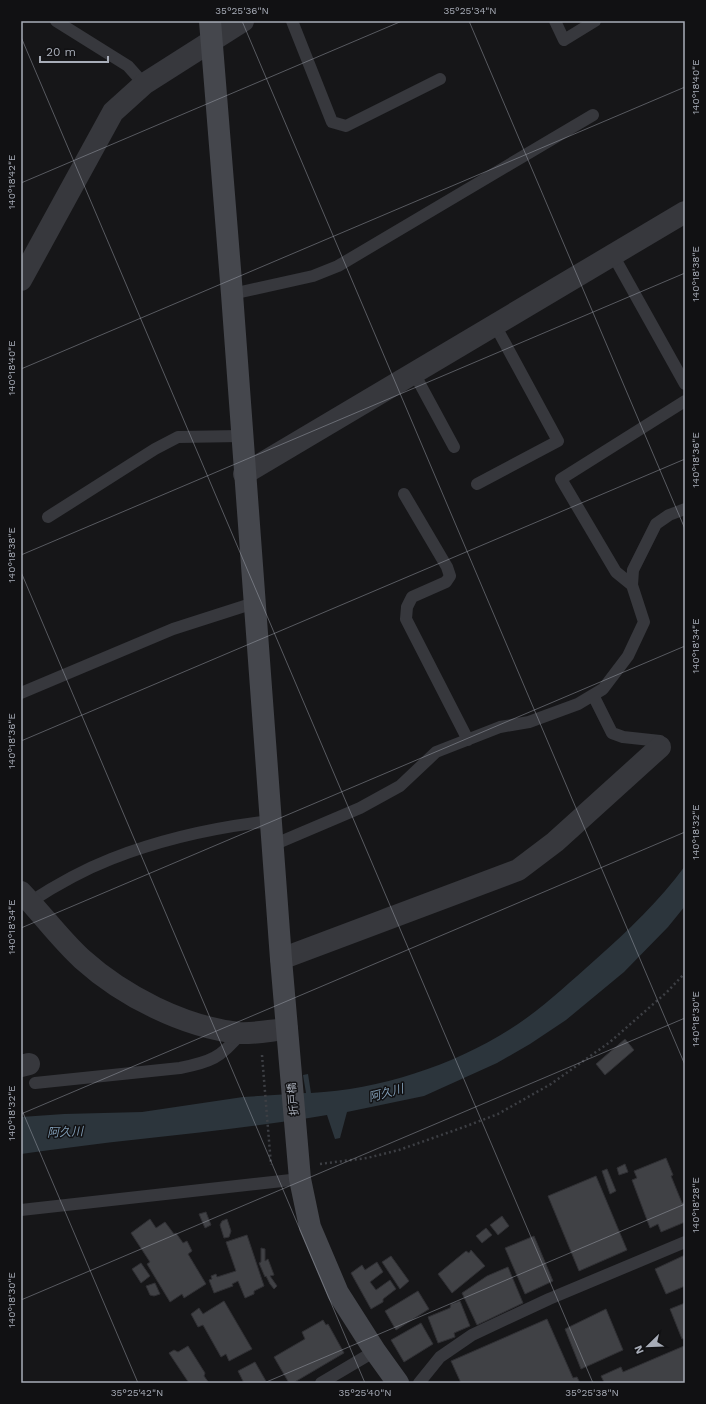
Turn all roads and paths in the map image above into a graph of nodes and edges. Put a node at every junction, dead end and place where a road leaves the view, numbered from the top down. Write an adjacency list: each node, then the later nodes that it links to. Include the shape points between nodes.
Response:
1 (56, 21): 8 (lane, via 128,66)
2 (243, 21): 6 (street)
3 (292, 21): 7 (lane, via 332,122 346,126)
4 (555, 21): 5 (lane, via 564,40)
5 (595, 21)
6 (211, 30): 8 (street); 13 (street, 折戸橋)
7 (440, 79)
8 (144, 84): 12 (street, via 113,112)
9 (593, 115): 13 (lane, via 338,266 313,276)
10 (685, 212): 11 (street)
11 (613, 256): 14 (street); 16 (lane)
12 (24, 267)
13 (232, 294): 18 (street, 折戸橋)
14 (495, 325): 15 (street); 21 (lane, via 558,441)
15 (414, 373): 19 (lane); 20 (street)
16 (685, 384)
17 (685, 401): 25 (lane, via 561,479 616,572)
18 (241, 436): 20 (street, 折戸橋); 24 (lane, via 178,437)
19 (454, 447)
20 (244, 474): 26 (street, 折戸橋)
21 (477, 484)
22 (404, 494): 29 (lane, via 450,576 446,582 412,597 407,607 406,619)
23 (685, 509): 25 (lane, via 656,524 633,570)
24 (48, 517)
25 (632, 585): 28 (lane, via 644,622 628,656 603,688)
26 (254, 603): 27 (lane, via 174,629); 31 (street, 折戸橋)
27 (21, 693)
28 (593, 695): 29 (lane, via 578,704 530,722 500,727); 30 (lane, via 612,732 623,737 660,741)
29 (468, 740): 32 (lane, via 436,752 400,786 360,808)
30 (660, 747): 34 (street, via 555,842 518,870)
31 (271, 822): 32 (street, 折戸橋); 33 (lane, via 236,825 141,848 110,859 54,886)
32 (273, 845): 34 (street, 折戸橋)
33 (24, 895): 36 (street, via 82,959 106,979 139,1000 203,1026)
34 (281, 959): 37 (street, 折戸橋)
35 (685, 973): 41 (path, via 610,1042 551,1084 498,1114 398,1150 367,1158)
36 (240, 1033): 37 (street); 39 (lane, via 220,1056 180,1068)
37 (288, 1034): 41 (street, 折戸橋)
38 (262, 1048): 40 (path)
39 (28, 1071)
40 (271, 1163)
41 (299, 1168): 42 (lane); 44 (street, 折戸橋, via 310,1228 338,1293)
42 (21, 1210)
43 (685, 1242): 47 (lane, via 472,1335 440,1357)
44 (375, 1351): 45 (lane); 46 (street, 折戸橋)
45 (321, 1383)
46 (398, 1383)
47 (419, 1383)

